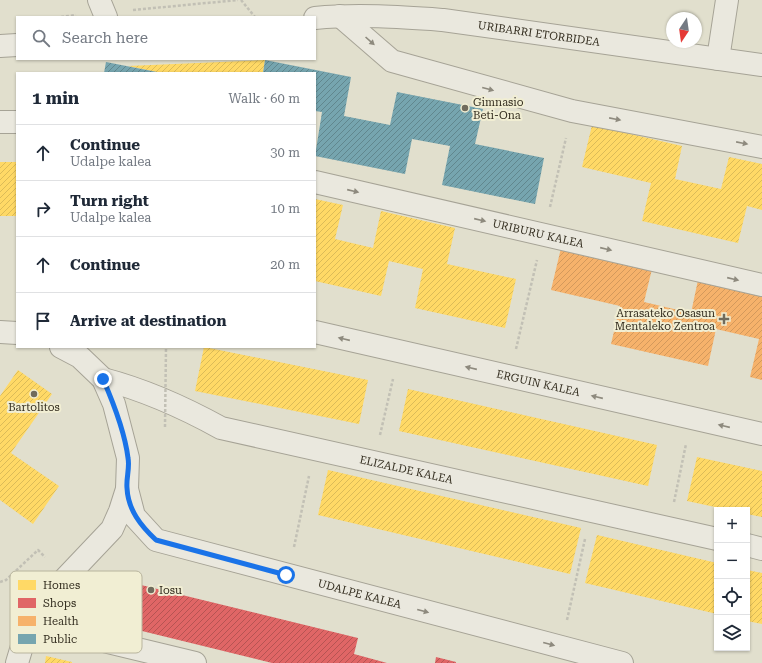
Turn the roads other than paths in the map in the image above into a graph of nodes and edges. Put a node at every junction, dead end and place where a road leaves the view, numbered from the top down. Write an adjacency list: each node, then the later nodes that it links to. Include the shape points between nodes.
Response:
1 (727, 0): 6 (street)
2 (340, 16): 3 (street, URIBARRI ETORBIDEA); 6 (street, URIBARRI ETORBIDEA, via 443,20); 10 (street, one-way to 10, via 392,61 572,111)
3 (316, 18)
4 (16, 45): 5 (street)
5 (0, 46)
6 (718, 59): 7 (street, URIBARRI ETORBIDEA)
7 (762, 65)
8 (0, 122): 9 (street)
9 (16, 122)
10 (762, 147)
11 (316, 182): 12 (street, URIBURU KALEA, one-way to 12)
12 (762, 285)
13 (0, 332): 15 (street)
14 (316, 332): 18 (street, ERGUIN KALEA, one-way to 14)
15 (16, 333)
16 (64, 348): 17 (street, via 80,358)
17 (103, 379): 19 (street, via 114,404 128,458); 20 (street, ELIZALDE KALEA, via 130,386 178,405 221,428)
18 (762, 434)
19 (126, 489): 23 (street, via 112,529); 28 (street, UDALPE KALEA, one-way to 28, via 134,516 156,540)
20 (714, 538)
21 (750, 547): 22 (street)
22 (762, 549)
23 (72, 571)
24 (142, 650): 27 (street)
25 (20, 653): 26 (street)
26 (17, 663)
27 (195, 663)
28 (622, 663)

